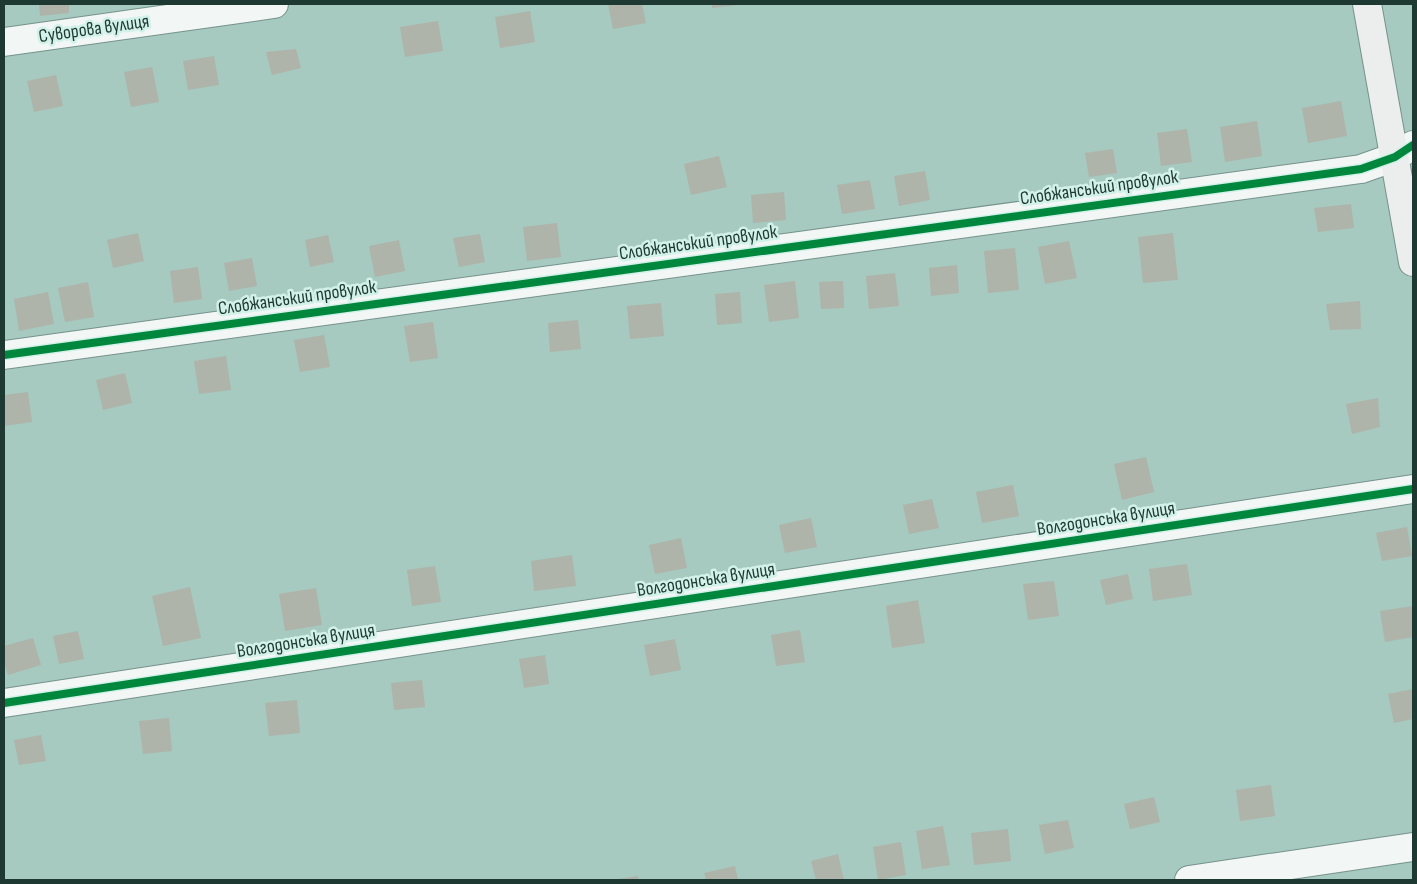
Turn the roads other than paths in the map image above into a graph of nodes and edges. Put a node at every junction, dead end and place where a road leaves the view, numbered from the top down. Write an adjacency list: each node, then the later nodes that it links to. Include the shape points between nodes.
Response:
1 (274, 4): 3 (street, Суворова вулиця)
2 (1367, 4): 4 (main road)
3 (4, 42)
4 (1404, 151): 5 (main road); 6 (street, Слобжанський провулок, via 1361,169)
5 (1413, 262)
6 (4, 355)
7 (1413, 489): 8 (street, Волгодонська вулиця)
8 (4, 703)
9 (1413, 847): 10 (street)
10 (1190, 880)

